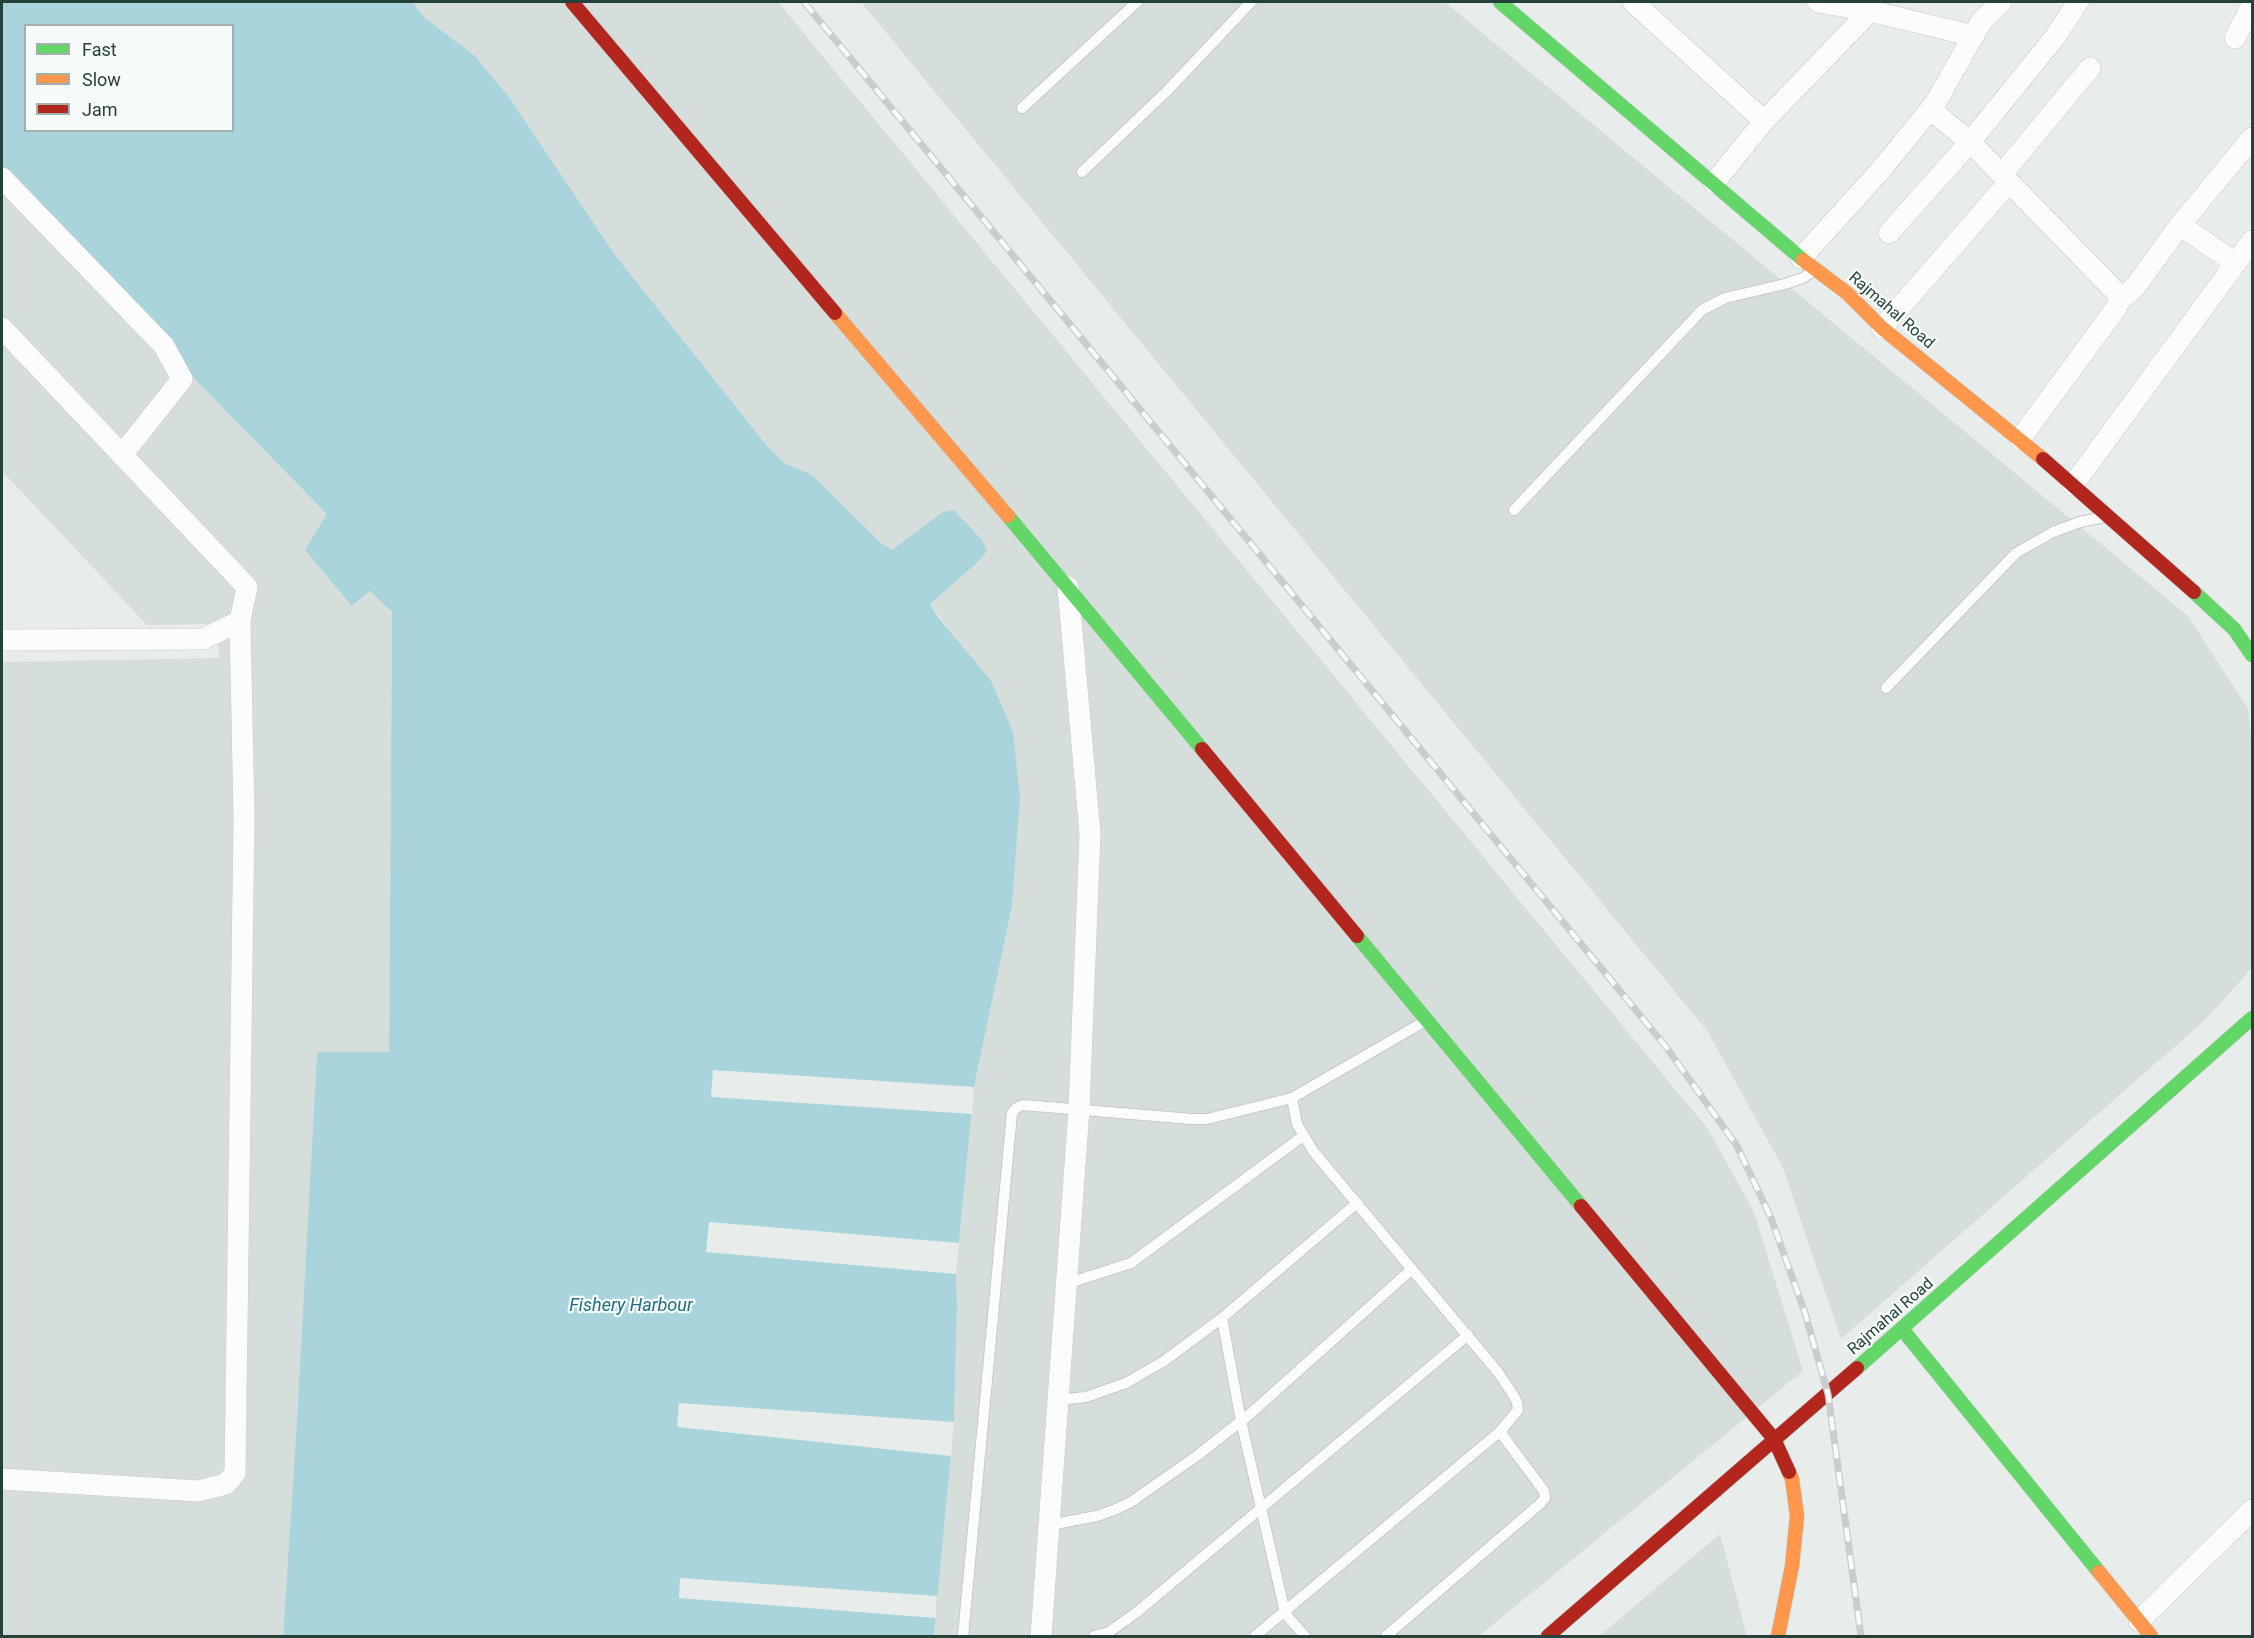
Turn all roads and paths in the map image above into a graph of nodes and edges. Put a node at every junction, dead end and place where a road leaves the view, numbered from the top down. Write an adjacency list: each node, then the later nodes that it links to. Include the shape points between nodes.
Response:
1 (572, 2): 36 (street)
2 (1137, 2): 14 (lane)
3 (1251, 2): 19 (lane, via 1167,91)
4 (1500, 2): 22 (street, Rajmahal Road)
5 (1633, 2): 16 (street)
6 (1818, 2): 10 (street)
7 (2001, 2): 11 (street, via 1981,22)
8 (2078, 2): 18 (street, via 2055,37)
9 (2253, 5): 12 (street)
10 (1870, 11): 11 (street); 16 (street)
11 (1974, 36): 15 (street)
12 (2235, 38)
13 (2090, 68): 21 (street)
14 (1022, 108)
15 (1930, 109): 18 (street); 27 (street)
16 (1764, 121): 22 (street)
17 (2253, 138): 23 (street)
18 (1970, 142): 21 (street); 24 (street)
19 (1082, 172)
20 (2, 178): 32 (street, via 164,346 182,379)
21 (2006, 178): 28 (street, via 2114,288); 30 (street)
22 (1714, 183): 27 (street, Rajmahal Road)
23 (2180, 225): 26 (street); 28 (street)
24 (1889, 233)
25 (2253, 241): 26 (street)
26 (2235, 262): 33 (street)
27 (1808, 264): 30 (street, Rajmahal Road, via 1847,293); 34 (lane, via 1803,278 1725,298 1702,310)
28 (2120, 300): 31 (street)
29 (2, 328): 32 (street)
30 (1882, 328): 31 (street, Rajmahal Road)
31 (2020, 439): 33 (street, Rajmahal Road)
32 (122, 455): 37 (street, via 246,587)
33 (2073, 485): 35 (street, Rajmahal Road)
34 (1514, 510)
35 (2108, 516): 39 (street, Rajmahal Road, via 2234,629); 40 (lane, via 2054,532 2016,553)
36 (1068, 586): 42 (street); 44 (street, via 1090,834)
37 (240, 621): 38 (street, via 203,639); 56 (street, via 244,817 235,1473 226,1484 198,1491)
38 (2, 640)
39 (2253, 655)
40 (1886, 688)
41 (2253, 1018): 50 (street, Rajmahal Road)
42 (1427, 1020): 43 (lane); 55 (street)
43 (1292, 1098): 44 (lane, via 1207,1119); 45 (lane)
44 (1079, 1109): 48 (street); 62 (lane, via 1023,1105 1012,1113)
45 (1303, 1136): 46 (lane); 48 (lane, via 1131,1263)
46 (1357, 1203): 47 (lane); 49 (lane)
47 (1412, 1269): 51 (lane); 53 (lane)
48 (1066, 1284): 52 (street)
49 (1222, 1318): 52 (lane, via 1182,1349 1126,1383 1086,1397); 53 (lane)
50 (1902, 1329): 55 (street, Rajmahal Road); 61 (street)
51 (1468, 1335): 54 (lane, via 1517,1402 1518,1410); 57 (lane)
52 (1058, 1400): 59 (street)
53 (1241, 1421): 57 (lane); 59 (lane, via 1131,1502 1097,1516)
54 (1503, 1428): 60 (lane); 67 (lane, via 1506,1443 1541,1486 1545,1497)
55 (1773, 1439): 68 (street, Rajmahal Road, via 1575,1622); 69 (street, via 1792,1479 1797,1516)
56 (2, 1479)
57 (1261, 1509): 60 (lane); 64 (lane, via 1123,1624)
58 (2253, 1510): 61 (street)
59 (1049, 1525): 63 (street)
60 (1286, 1612): 65 (lane); 66 (lane)
61 (2145, 1629)
62 (963, 1636)
63 (1041, 1636)
64 (1094, 1636)
65 (1256, 1636)
66 (1305, 1636)
67 (1386, 1636)
68 (1548, 1636)
69 (1778, 1636)

